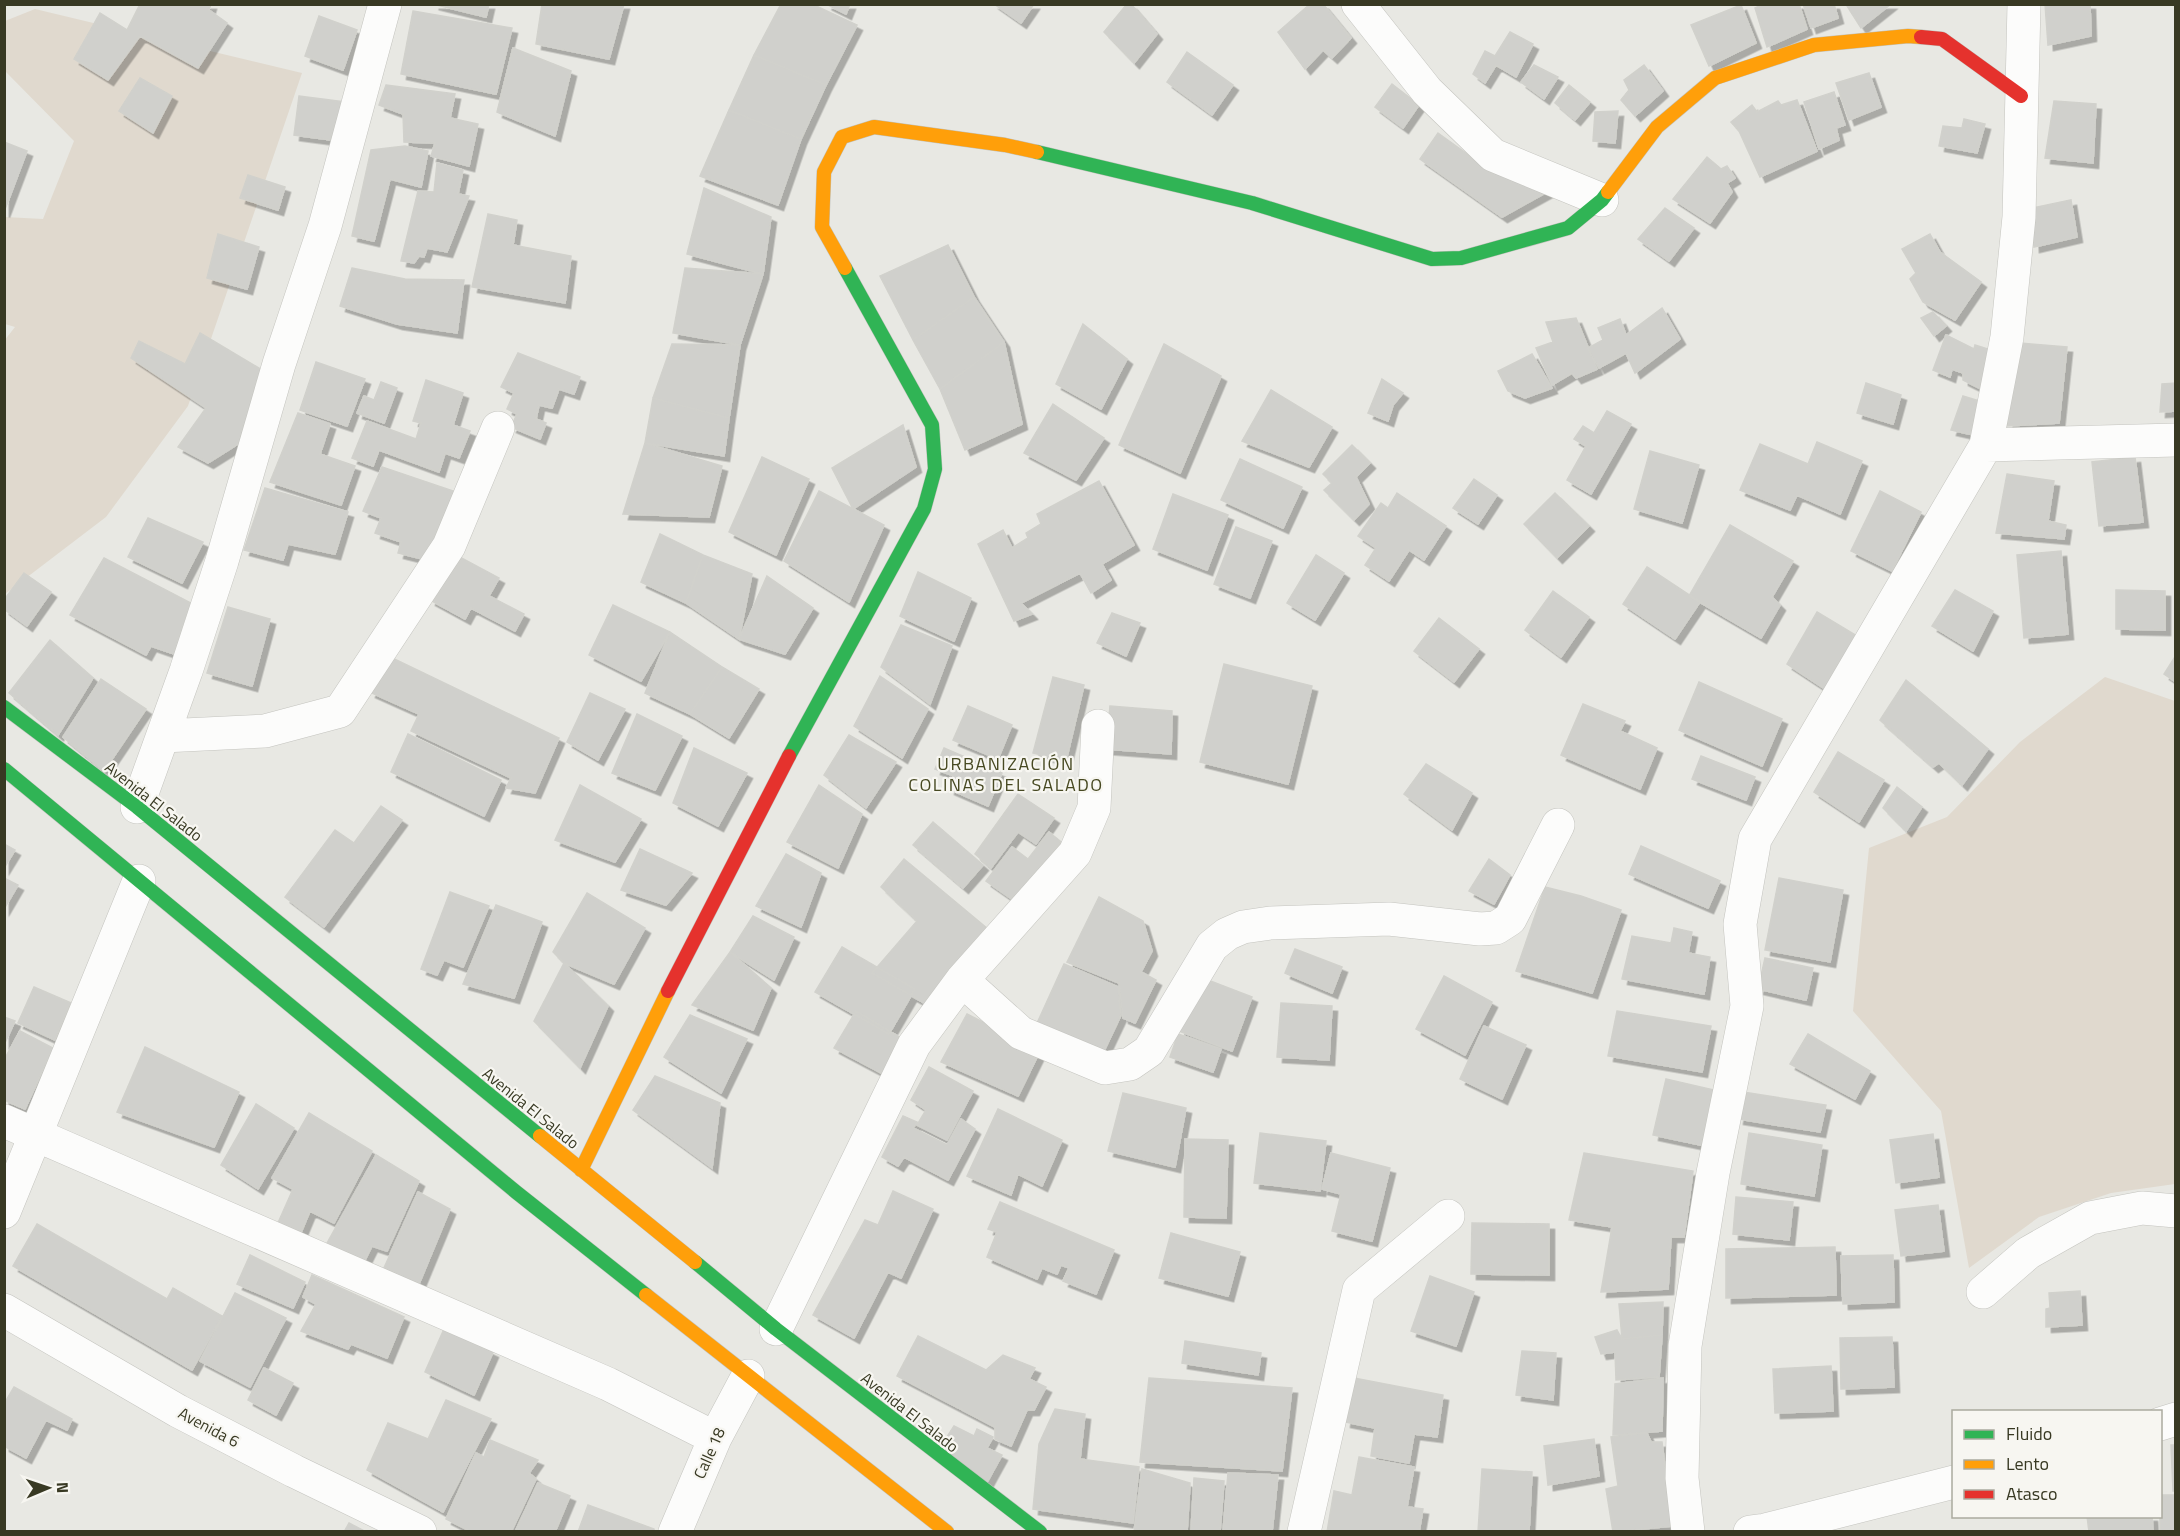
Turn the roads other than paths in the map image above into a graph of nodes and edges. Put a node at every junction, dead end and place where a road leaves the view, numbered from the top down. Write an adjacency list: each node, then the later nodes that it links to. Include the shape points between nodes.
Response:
1 (385, 4): 11 (street, via 325,226 279,364 213,590)
2 (1358, 4): 5 (street, via 1426,91 1493,155)
3 (2024, 4): 4 (street)
4 (2021, 96): 5 (main road, via 1942,39 1908,36 1814,45 1715,78 1657,127); 8 (street, via 2019,217 2007,336)
5 (1602, 200): 19 (main road, via 1568,228 1461,258 1432,259 1252,203 1005,145 874,127 842,137 824,172 822,227 932,425 935,469 924,509 775,781)
6 (498, 428): 11 (street, via 449,546 340,711 265,731)
7 (2175, 440): 8 (street)
8 (1986, 445): 35 (street, via 1755,839 1740,924 1747,1006 1713,1173 1685,1346 1682,1478)
9 (4, 707): 13 (main road, Avenida El Salado)
10 (1098, 726): 16 (street, via 1094,808 1075,853)
11 (163, 736): 13 (street)
12 (4, 769): 15 (main road)
13 (137, 807): 19 (main road, Avenida El Salado)
14 (1558, 825): 16 (street, via 1510,919 1496,928 1389,919 1270,923 1227,934 1212,946 1149,1051 1130,1064 1105,1068 1021,1033)
15 (139, 881): 18 (street); 26 (main road, via 516,1192)
16 (962, 980): 25 (street, via 914,1045)
17 (4, 1121): 18 (street)
18 (36, 1135): 21 (street); 27 (street, via 608,1384)
19 (581, 1170): 25 (main road, Avenida El Salado)
20 (2175, 1211): 23 (street, via 2142,1208 2090,1218 2028,1253)
21 (4, 1212)
22 (1448, 1216): 34 (street, via 1359,1290)
23 (1983, 1292)
24 (4, 1310): 30 (street, Avenida 6, via 178,1411)
25 (776, 1329): 33 (main road, Avenida El Salado)
26 (748, 1376): 27 (street, Calle 18); 32 (main road)
27 (715, 1438): 31 (street, Calle 18)
28 (1952, 1482): 29 (street)
29 (1760, 1531)
30 (420, 1532)
31 (675, 1532)
32 (947, 1532)
33 (1040, 1532)
34 (1304, 1532)
35 (1688, 1532)

